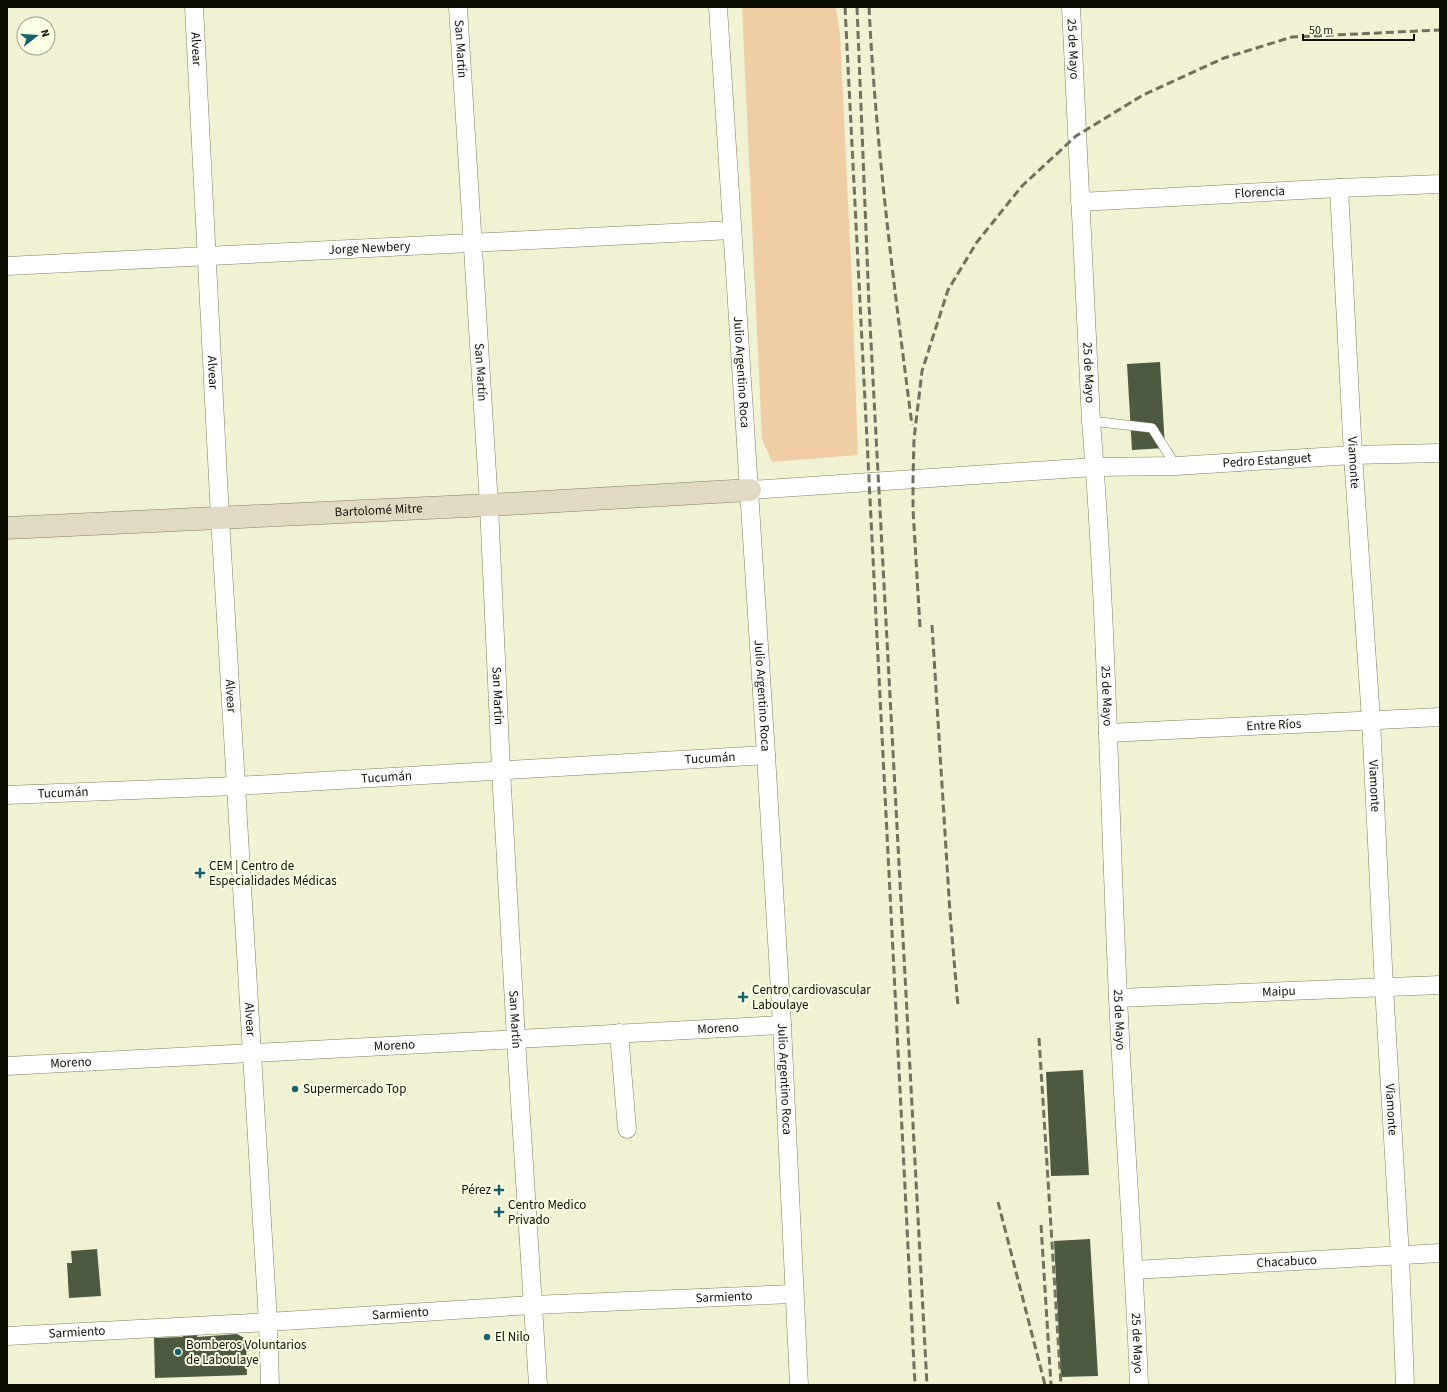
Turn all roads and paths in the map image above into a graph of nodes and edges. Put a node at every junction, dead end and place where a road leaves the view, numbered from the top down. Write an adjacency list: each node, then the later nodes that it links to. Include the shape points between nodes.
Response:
1 (194, 7): 10 (street, Alvear)
2 (458, 7): 9 (street, San Martín)
3 (718, 7): 8 (street, Julio Argentino Roca)
4 (1071, 7): 7 (street, 25 de Mayo)
5 (1440, 184): 6 (street, Florencia)
6 (1339, 188): 7 (street, Florencia); 14 (street, Viamonte)
7 (1080, 202): 12 (street, 25 de Mayo)
8 (732, 230): 9 (street, Jorge Newbery); 17 (street, Julio Argentino Roca)
9 (472, 243): 10 (street, Jorge Newbery); 18 (street, San Martín)
10 (207, 256): 11 (street, Jorge Newbery); 19 (street, Alvear)
11 (7, 266)
12 (1091, 421): 15 (lane, via 1152,428); 16 (street, 25 de Mayo)
13 (1440, 453): 14 (street, Pedro Estanguet)
14 (1354, 455): 15 (street, Pedro Estanguet); 22 (street, Viamonte)
15 (1176, 466): 16 (street, Pedro Estanguet)
16 (1095, 467): 17 (street, Pedro Estanguet); 23 (street, 25 de Mayo)
17 (750, 490): 18 (main road, Bartolomé Mitre); 24 (street, Julio Argentino Roca)
18 (489, 505): 19 (main road, Bartolomé Mitre); 25 (street, San Martín)
19 (220, 518): 20 (main road, Bartolomé Mitre); 26 (street, Alvear)
20 (7, 528)
21 (1440, 717): 22 (street, Entre Ríos)
22 (1371, 720): 23 (street, Entre Ríos); 29 (street, Viamonte)
23 (1108, 733): 30 (street, 25 de Mayo)
24 (766, 755): 25 (street, Tucumán); 31 (street, Julio Argentino Roca)
25 (501, 770): 26 (street, Tucumán); 33 (street, San Martín)
26 (236, 786): 27 (street, Tucumán); 34 (street, Alvear)
27 (7, 795)
28 (1440, 985): 29 (street, Maipu)
29 (1384, 987): 30 (street, Maipu); 38 (street, Viamonte)
30 (1118, 998): 39 (street, 25 de Mayo)
31 (782, 1025): 32 (street, Moreno); 40 (street, Julio Argentino Roca)
32 (619, 1033): 33 (street, Moreno); 36 (street)
33 (516, 1039): 34 (street, Moreno); 41 (street, San Martín)
34 (252, 1052): 35 (street, Moreno); 42 (street, Alvear)
35 (7, 1066)
36 (627, 1129)
37 (1440, 1253): 38 (street, Chacabuco)
38 (1400, 1256): 39 (street, Chacabuco); 48 (street, Viamonte)
39 (1134, 1270): 47 (street, 25 de Mayo)
40 (794, 1294): 41 (street, Sarmiento); 46 (street, Julio Argentino Roca)
41 (533, 1305): 42 (street, Sarmiento); 45 (street, San Martín)
42 (268, 1322): 43 (street, Sarmiento); 44 (street, Alvear)
43 (7, 1336)
44 (270, 1385)
45 (538, 1385)
46 (799, 1385)
47 (1139, 1385)
48 (1405, 1385)

